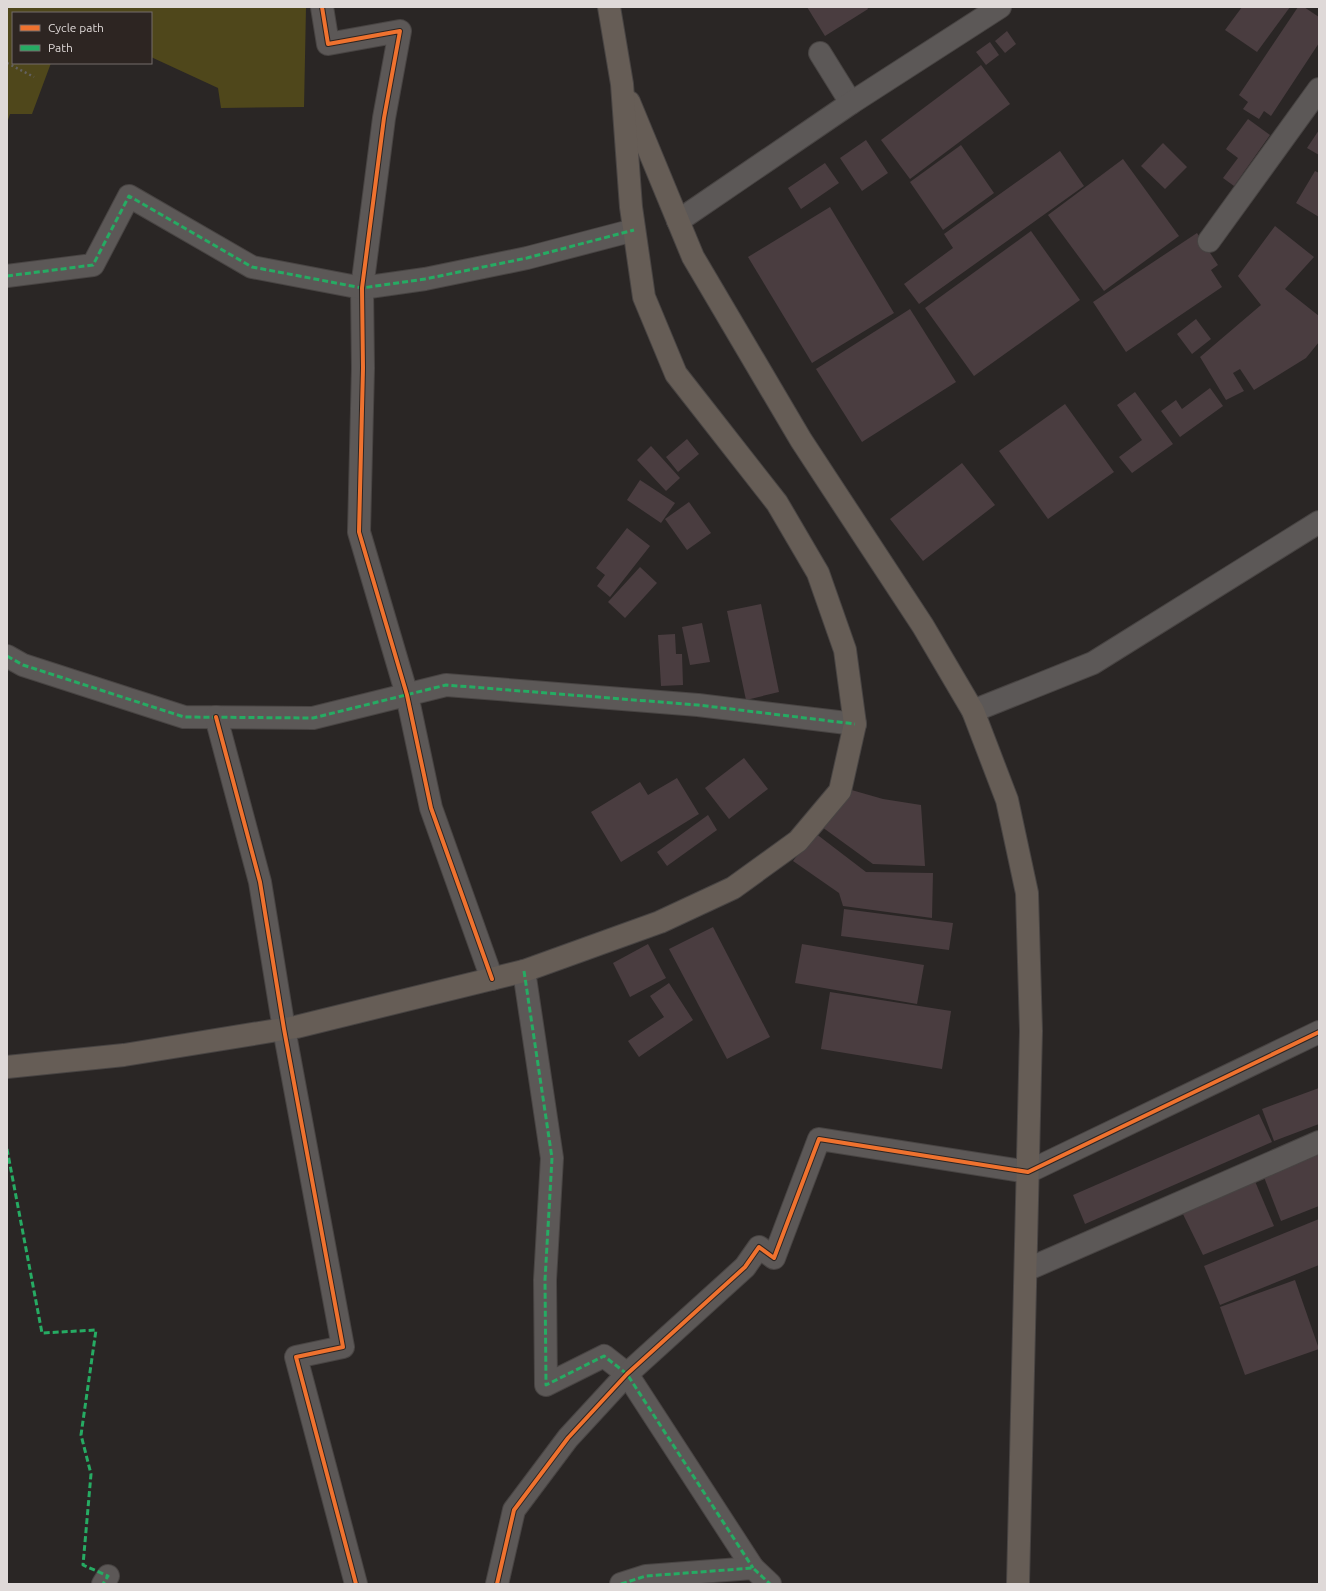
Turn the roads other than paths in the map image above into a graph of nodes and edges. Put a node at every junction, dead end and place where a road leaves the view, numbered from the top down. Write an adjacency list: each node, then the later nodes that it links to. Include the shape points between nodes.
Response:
1 (322, 7): 12 (street, via 328,44 400,31 384,118)
2 (609, 7): 5 (main road)
3 (1000, 7): 7 (street)
4 (820, 53): 7 (street)
5 (622, 84): 8 (main road); 9 (main road)
6 (1319, 89): 10 (street)
7 (851, 103): 8 (street)
8 (678, 221): 16 (main road, via 693,256 802,440 923,626)
9 (634, 230): 12 (street, via 527,258 425,279); 18 (main road, via 644,297 676,374 777,503 818,573 844,650)
10 (1209, 241)
11 (7, 276): 12 (street, via 94,265 129,196 252,267)
12 (362, 288): 15 (street, via 359,532)
13 (1319, 522): 16 (street, via 1093,664)
14 (7, 656): 17 (street, via 23,665 184,717)
15 (407, 695): 17 (street, via 313,718); 18 (street, via 446,685 698,705); 20 (street, via 431,808)
16 (973, 711): 25 (main road, via 1007,800 1027,893 1031,1031)
17 (216, 717): 21 (street, via 260,882)
18 (856, 724): 19 (main road, via 840,791 798,841 733,888 660,922)
19 (524, 971): 20 (main road); 27 (street, via 552,1158 545,1280 546,1385 604,1356)
20 (492, 979): 21 (main road)
21 (284, 1029): 23 (main road, via 124,1055); 29 (street, via 343,1347 296,1357)
22 (1319, 1032): 25 (street)
23 (7, 1067)
24 (1319, 1142): 26 (street)
25 (1028, 1172): 26 (main road); 27 (street, via 819,1139 774,1258 759,1247 745,1267)
26 (1026, 1270): 33 (main road)
27 (627, 1374): 28 (street); 30 (street, via 568,1438 514,1510)
28 (753, 1568): 31 (street, via 646,1576); 32 (street)
29 (356, 1584)
30 (496, 1584)
31 (621, 1584)
32 (770, 1584)
33 (1018, 1584)

